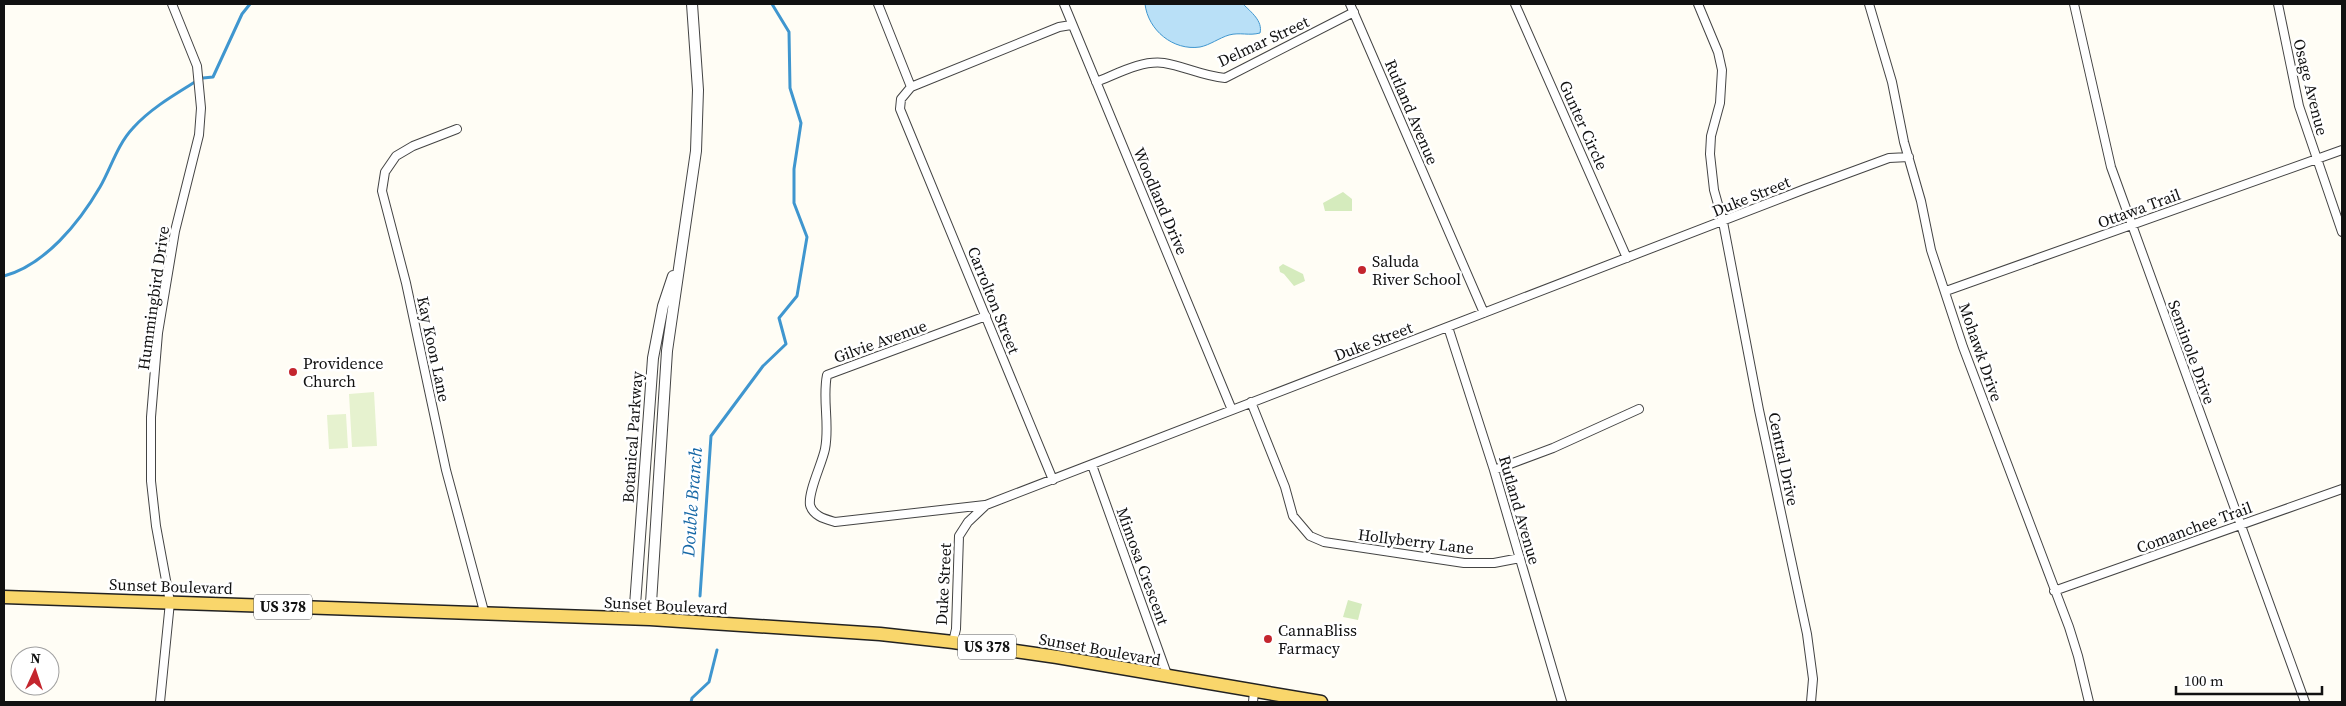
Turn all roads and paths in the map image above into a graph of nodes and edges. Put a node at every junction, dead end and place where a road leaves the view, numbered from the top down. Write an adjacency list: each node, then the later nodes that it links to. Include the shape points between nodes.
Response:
1 (172, 4): 40 (street, Hummingbird Drive, via 197,66 201,108 199,135 175,231 158,333 151,418 151,481)
2 (692, 4): 23 (street, Botanical Parkway, via 698,90 696,152)
3 (878, 4): 14 (street)
4 (1064, 4): 12 (street, Woodland Drive)
5 (1350, 4): 11 (street, Rutland Avenue)
6 (1516, 4): 22 (street, Gunter Circle)
7 (1698, 4): 19 (street, via 1722,70 1710,154 1714,190)
8 (1869, 4): 17 (street, Mohawk Drive, via 1890,73)
9 (2074, 4): 20 (street, Seminole Drive, via 2111,167)
10 (2278, 4): 18 (street, Osage Avenue, via 2299,106)
11 (1354, 12): 13 (street, Delmar Street, via 1225,78 1206,76 1164,63 1128,69); 25 (street, Rutland Avenue)
12 (1071, 25): 13 (street, Woodland Drive); 14 (street)
13 (1096, 82): 30 (street, Woodland Drive)
14 (911, 87): 26 (street, Carrolton Street, via 901,99 900,109)
15 (457, 128): 41 (street, Kay Koon Lane, via 396,156 385,172 382,191 406,283 446,470)
16 (2342, 150): 18 (street, Ottawa Trail)
17 (1909, 157): 19 (street, Duke Street, via 1889,158); 24 (street, Mohawk Drive, via 1932,250)
18 (2316, 159): 20 (street, Ottawa Trail); 21 (street, Osage Avenue)
19 (1723, 222): 22 (street, Duke Street); 50 (street, Central Drive, via 1807,634 1813,679)
20 (2131, 225): 24 (street, Ottawa Trail); 36 (street, Seminole Drive)
21 (2342, 232)
22 (1628, 258): 25 (street, Duke Street)
23 (679, 260): 42 (street, Botanical Parkway, via 663,306 653,358); 43 (street, Botanical Parkway, via 666,364)
24 (1946, 291): 38 (street, Mohawk Drive)
25 (1484, 314): 27 (street, Duke Street)
26 (986, 316): 33 (street, Carrolton Street); 35 (street, Gilvie Avenue, via 827,375 826,448 810,491 810,506 815,514 835,522)
27 (1448, 327): 28 (street, Duke Street); 32 (street, Rutland Avenue)
28 (1252, 402): 30 (street, Duke Street); 37 (street, Hollyberry Lane, via 1293,516 1310,536 1324,542 1464,563 1494,563)
29 (1639, 409): 32 (street, via 1553,448)
30 (1232, 410): 31 (street, Duke Street)
31 (1092, 465): 33 (street, Duke Street); 45 (street, Mimosa Crescent)
32 (1494, 470): 37 (street, Rutland Avenue)
33 (1052, 480): 35 (street, Duke Street)
34 (2342, 489): 36 (street, Comanchee Trail)
35 (986, 505): 44 (street, Duke Street, via 959,536)
36 (2240, 525): 38 (street, Comanchee Trail); 52 (street, Seminole Drive)
37 (1520, 558): 49 (street, Rutland Avenue)
38 (2054, 591): 51 (street, Mohawk Drive, via 2078,656)
39 (4, 597): 40 (main road, Sunset Boulevard / US 378)
40 (170, 602): 41 (main road, Sunset Boulevard / US 378); 47 (street, Hummingbird Drive)
41 (485, 615): 42 (main road, Sunset Boulevard / US 378)
42 (634, 619): 43 (main road, Sunset Boulevard / US 378)
43 (650, 619): 44 (main road, Sunset Boulevard / US 378)
44 (953, 642): 45 (main road, Sunset Boulevard / US 378)
45 (1168, 677): 46 (main road, Sunset Boulevard / US 378)
46 (1254, 697): 48 (main road, Sunset Boulevard / US 378)
47 (160, 702)
48 (1321, 702)
49 (1562, 702)
50 (1811, 702)
51 (2089, 702)
52 (2305, 702)

